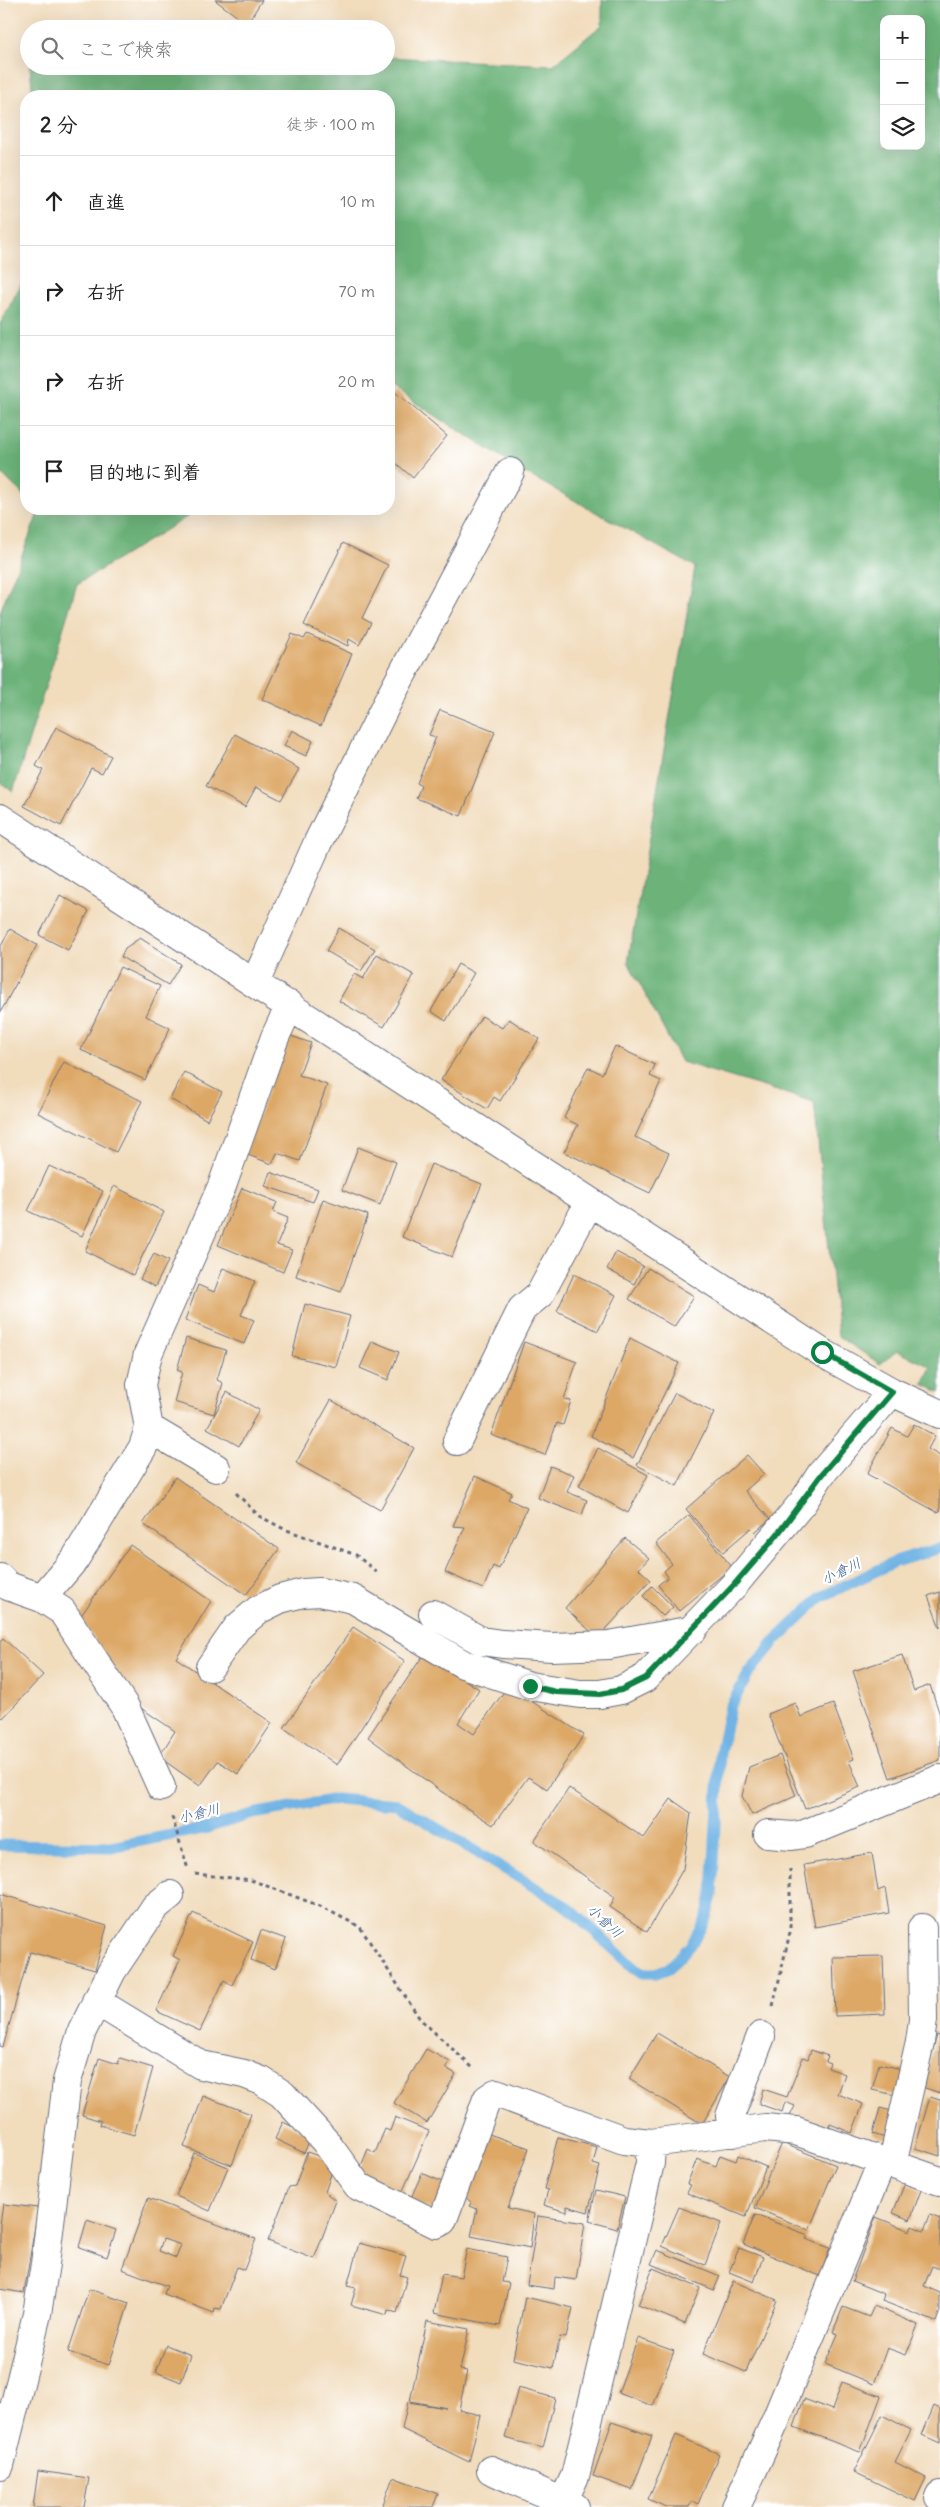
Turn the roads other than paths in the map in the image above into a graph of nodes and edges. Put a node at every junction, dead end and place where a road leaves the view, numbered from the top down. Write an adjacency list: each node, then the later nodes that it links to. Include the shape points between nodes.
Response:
1 (510, 472): 3 (street, via 318,842)
2 (0, 818): 3 (street)
3 (255, 983): 4 (street)
4 (290, 1005): 5 (street); 8 (street, via 275,1037 222,1186 148,1354 141,1385)
5 (589, 1203): 6 (street, via 822,1352); 9 (street, via 540,1294 522,1309)
6 (892, 1392): 7 (street); 14 (street, via 822,1474 777,1535)
7 (940, 1414)
8 (149, 1428): 10 (street); 12 (street, via 143,1448 107,1509 75,1559)
9 (457, 1441)
10 (216, 1468)
11 (0, 1578): 12 (street, via 8,1586)
12 (42, 1598): 17 (street, via 62,1611 125,1707)
13 (433, 1614): 14 (street, via 481,1641 543,1646 609,1645)
14 (693, 1630): 15 (street, via 646,1678 621,1690 580,1694 539,1688 482,1672 353,1599 320,1592 303,1593 280,1599 258,1610 237,1628)
15 (210, 1667)
16 (940, 1779): 18 (street, via 805,1834)
17 (161, 1787)
18 (780, 1835)
19 (170, 1895): 21 (street, via 155,1907)
20 (922, 1928): 25 (street, via 921,2035)
21 (96, 2001): 24 (street, via 201,2065 244,2074 275,2090 325,2141 358,2186 436,2224 445,2214 487,2099 496,2093 624,2140); 27 (street, via 82,2031 67,2080 37,2314)
22 (761, 2036): 23 (street, via 730,2116)
23 (732, 2133): 24 (street); 25 (street, via 765,2128 796,2131)
24 (651, 2143): 29 (street, via 650,2163)
25 (887, 2163): 26 (street); 30 (street)
26 (940, 2181)
27 (0, 2465)
28 (491, 2470): 29 (street)
29 (569, 2504)
30 (736, 2507)

